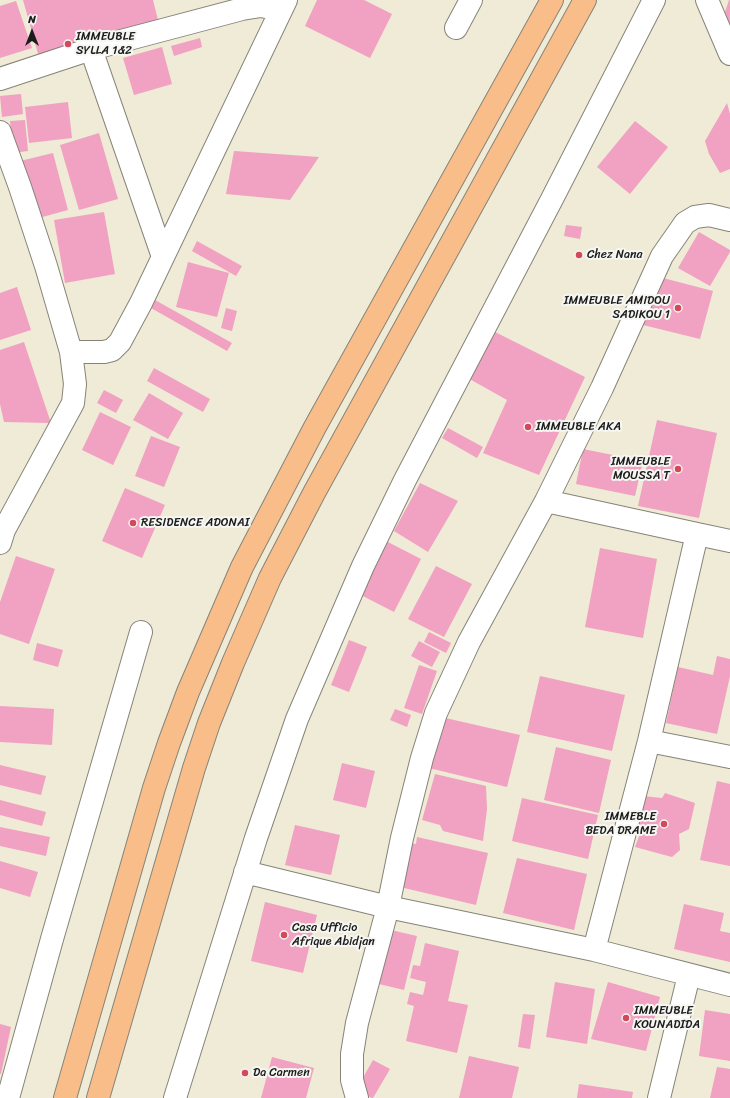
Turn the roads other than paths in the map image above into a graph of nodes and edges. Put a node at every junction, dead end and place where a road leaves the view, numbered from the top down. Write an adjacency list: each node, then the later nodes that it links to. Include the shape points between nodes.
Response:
1 (471, 0): 7 (street)
2 (552, 0): 28 (highway, via 311,434 242,567 168,743)
3 (585, 0): 29 (highway, via 314,493 270,578 209,723 194,768)
4 (654, 0): 22 (street, via 363,566 297,719)
5 (707, 0): 9 (street)
6 (283, 5): 8 (street, via 242,9); 13 (street)
7 (456, 28)
8 (91, 49): 10 (street); 13 (street)
9 (730, 54)
10 (0, 79)
11 (0, 132): 14 (street, via 44,259)
12 (730, 220): 15 (street, via 709,215 694,217 685,222 673,238 662,256 602,388)
13 (163, 256): 14 (street, via 120,342 112,350 104,352)
14 (71, 352): 18 (street, via 75,384 73,403 4,530)
15 (546, 501): 16 (street); 23 (street, via 469,642 436,713 402,838)
16 (696, 534): 17 (street); 20 (street)
17 (730, 541)
18 (0, 543)
19 (141, 632): 27 (street)
20 (649, 741): 21 (street); 24 (street)
21 (730, 757)
22 (245, 872): 23 (street); 30 (street)
23 (388, 907): 24 (street); 31 (street, via 357,1023 352,1054 352,1080)
24 (594, 950): 25 (street)
25 (689, 975): 26 (street); 32 (street)
26 (730, 985)
27 (8, 1098)
28 (65, 1098)
29 (98, 1098)
30 (175, 1098)
31 (357, 1098)
32 (659, 1098)

